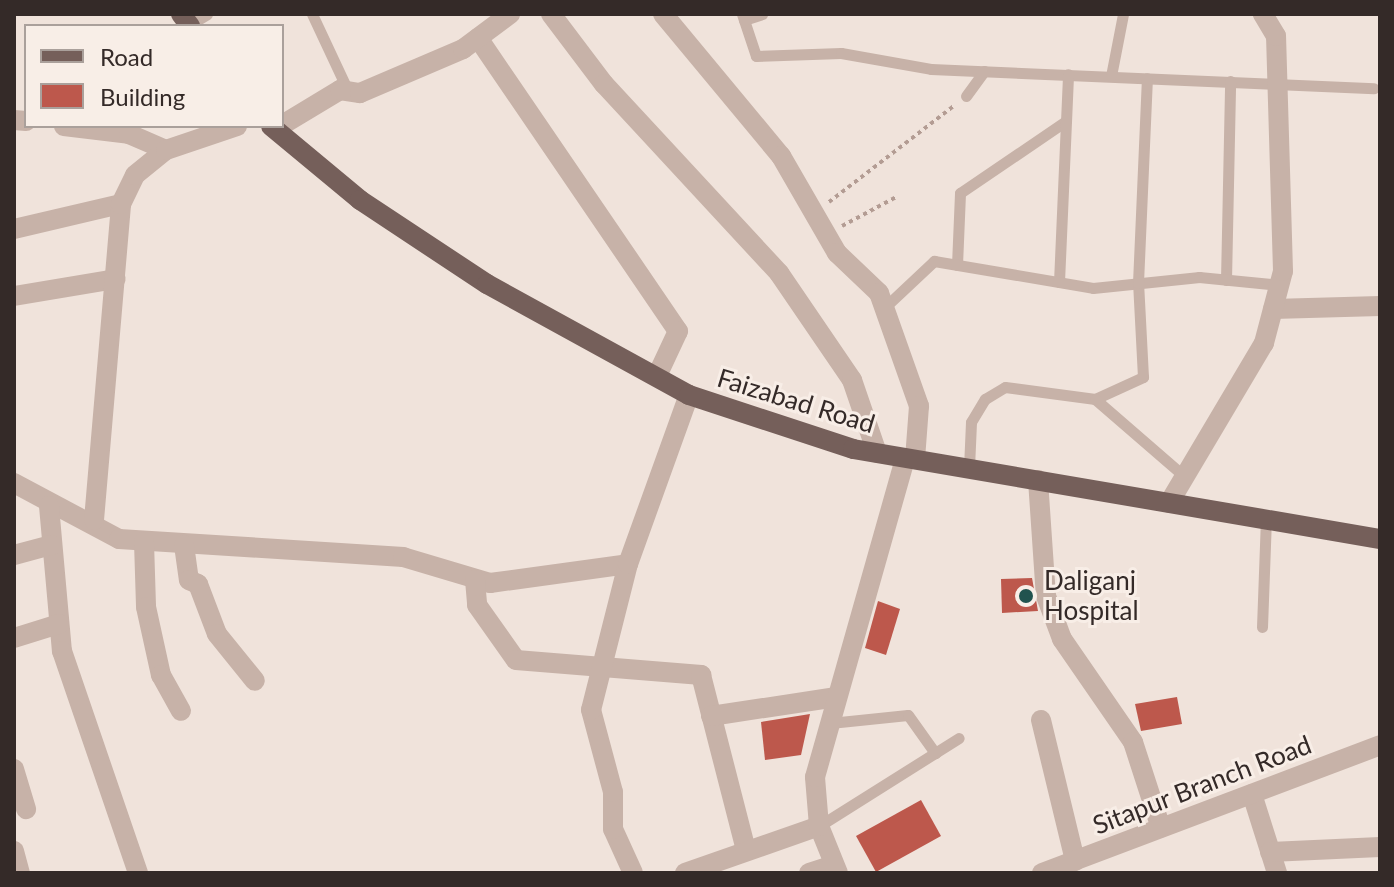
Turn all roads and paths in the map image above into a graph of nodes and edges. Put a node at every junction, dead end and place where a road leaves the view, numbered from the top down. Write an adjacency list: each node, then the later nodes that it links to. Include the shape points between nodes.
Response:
1 (312, 14): 17 (lane)
2 (510, 14): 9 (street)
3 (551, 14): 43 (street, via 604,84 779,273 852,380)
4 (663, 14): 27 (street, via 781,156)
5 (762, 14): 8 (lane)
6 (1123, 14): 12 (lane)
7 (1263, 14): 15 (street, via 1276,36)
8 (743, 17): 10 (lane, via 756,56 841,53)
9 (478, 38): 17 (street, via 360,93); 40 (street, via 678,331)
10 (984, 71): 11 (lane); 18 (lane)
11 (1068, 74): 12 (lane); 19 (lane)
12 (1111, 76): 13 (lane)
13 (1147, 78): 14 (lane); 34 (lane)
14 (1230, 81): 15 (lane); 32 (lane)
15 (1278, 83): 16 (lane); 35 (street)
16 (1374, 88)
17 (348, 91): 20 (street)
18 (966, 96): 27 (path)
19 (1066, 121): 30 (lane, via 960,193); 33 (lane)
20 (284, 123)
21 (80, 128): 24 (street, via 129,134)
22 (231, 128): 24 (street)
23 (278, 128): 40 (main road, Faizabad Road, via 360,200 487,284)
24 (166, 150): 26 (street, via 135,175)
25 (896, 197): 29 (path)
26 (121, 204): 28 (street); 31 (street)
27 (814, 213): 29 (street)
28 (14, 229)
29 (826, 234): 38 (street)
30 (957, 265): 33 (lane); 38 (lane, via 934,261)
31 (116, 279): 36 (street); 51 (street)
32 (1226, 280): 34 (lane); 35 (lane)
33 (1059, 282): 34 (lane)
34 (1138, 283): 42 (lane, via 1143,377)
35 (1280, 285): 39 (street)
36 (14, 296)
37 (1380, 306): 39 (street)
38 (884, 308): 44 (street, via 919,406)
39 (1273, 309): 46 (street, via 1264,343)
40 (657, 376): 41 (main road, Faizabad Road)
41 (689, 395): 43 (main road, Faizabad Road); 58 (street)
42 (1095, 399): 45 (lane, via 1005,387 985,399 971,422); 46 (lane)
43 (877, 453): 44 (main road, Faizabad Road)
44 (910, 458): 45 (main road, Faizabad Road); 65 (street)
45 (969, 468): 47 (main road, Faizabad Road)
46 (1185, 477): 49 (street)
47 (1038, 480): 49 (main road, Faizabad Road); 77 (street, via 1046,596 1062,639 1133,742)
48 (14, 483): 50 (street)
49 (1169, 503): 52 (main road, Faizabad Road)
50 (49, 506): 51 (street, via 69,518); 55 (street)
51 (94, 520): 54 (street, via 119,539)
52 (1266, 520): 53 (main road, Faizabad Road); 61 (lane)
53 (1380, 539)
54 (144, 542): 56 (street); 66 (street, via 152,635 161,675)
55 (52, 545): 57 (street); 60 (street)
56 (184, 545): 59 (street, via 403,557); 64 (street, via 189,580)
57 (14, 555)
58 (628, 564): 59 (street); 63 (street)
59 (475, 580): 63 (street, via 477,605 516,660)
60 (59, 624): 62 (street); 86 (street)
61 (1262, 627)
62 (14, 638)
63 (599, 664): 67 (street, via 701,675); 87 (street, via 591,710 613,792 613,829)
64 (255, 681)
65 (837, 697): 67 (street); 69 (street)
66 (181, 711)
67 (711, 716): 79 (street)
68 (1041, 720): 82 (street)
69 (830, 723): 72 (lane, via 908,715); 76 (street, via 815,777)
70 (959, 738): 72 (lane)
71 (1380, 745): 74 (street, Sitapur Branch Road)
72 (935, 753): 76 (lane)
73 (14, 769): 75 (street)
74 (1252, 794): 77 (street, Sitapur Branch Road); 81 (street)
75 (26, 809)
76 (819, 826): 79 (street); 83 (street)
77 (1161, 828): 82 (street, Sitapur Branch Road)
78 (1380, 847): 81 (street)
79 (746, 850): 88 (street)
80 (14, 851): 85 (street)
81 (1270, 852): 90 (street)
82 (1075, 861): 84 (street, Sitapur Branch Road)
83 (836, 869): 89 (street)
84 (1051, 871)
85 (20, 873)
86 (138, 873)
87 (633, 873)
88 (685, 873)
89 (809, 873)
90 (1277, 873)

